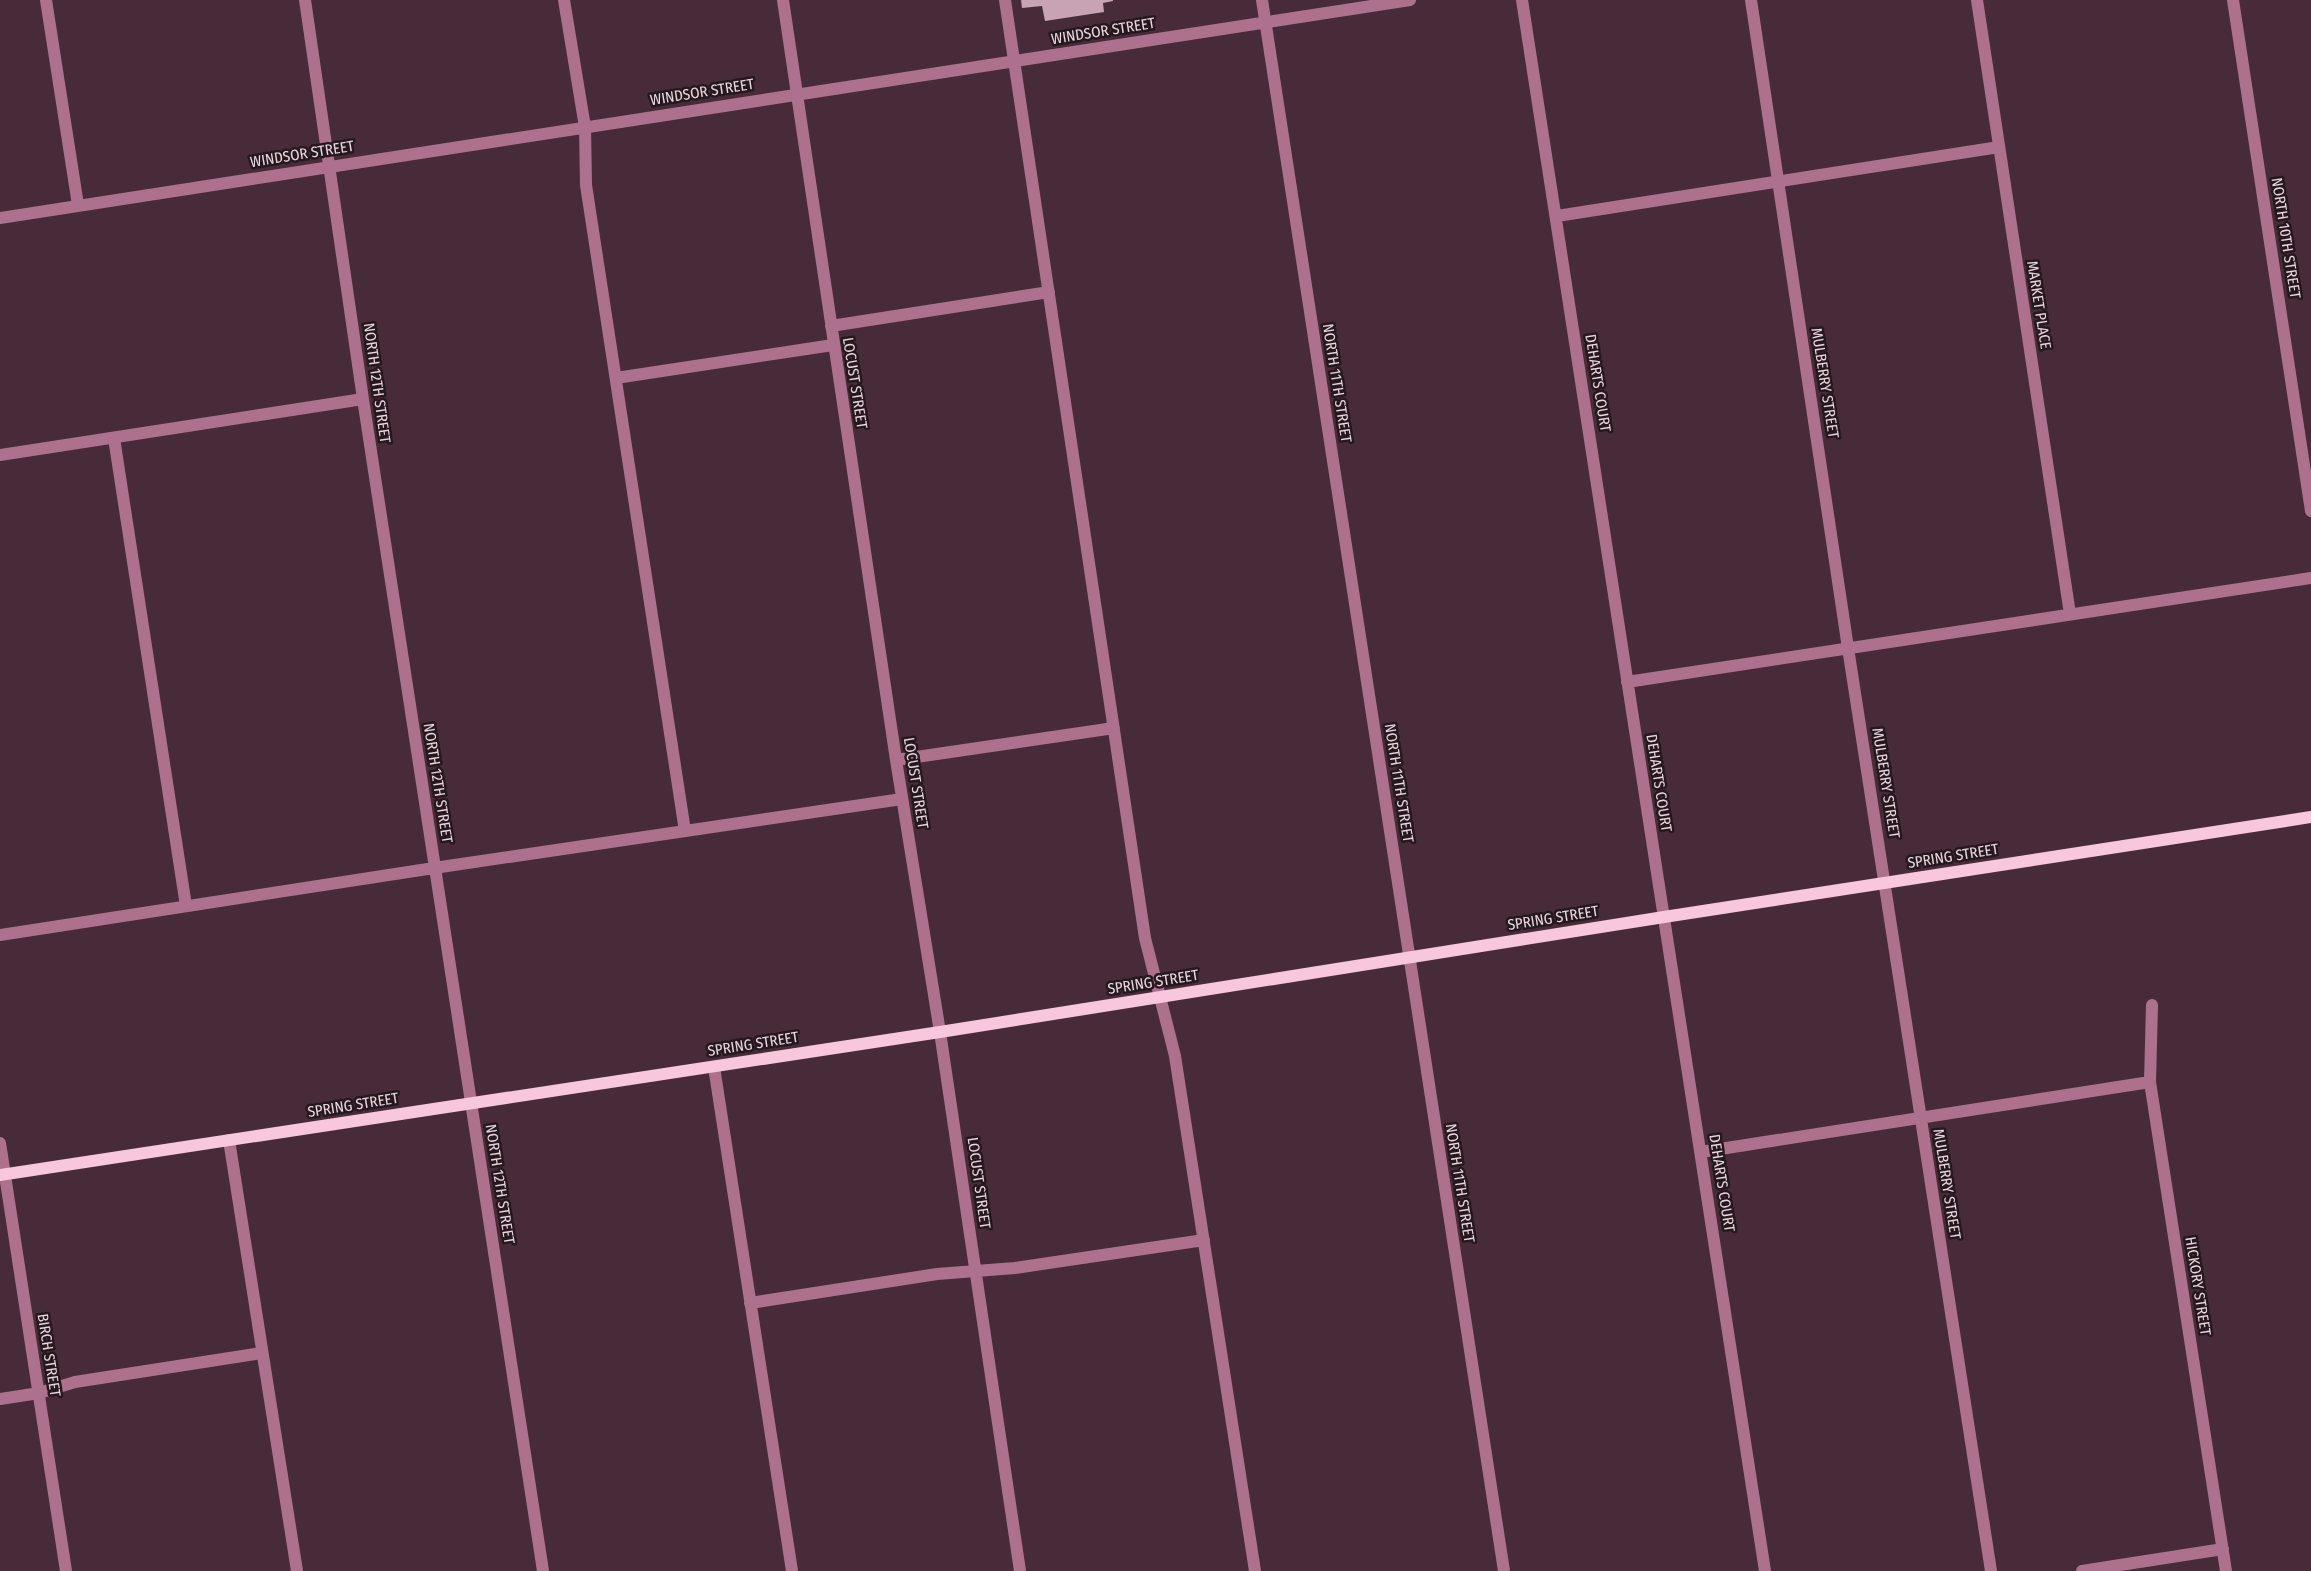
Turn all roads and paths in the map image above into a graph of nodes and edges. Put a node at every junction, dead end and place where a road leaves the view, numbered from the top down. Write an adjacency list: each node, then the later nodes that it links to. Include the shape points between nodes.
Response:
1 (46, 0): 19 (street)
2 (305, 0): 17 (street, NORTH 12TH STREET)
3 (564, 0): 15 (street)
4 (783, 0): 14 (street, LOCUST STREET)
5 (1005, 0): 13 (street)
6 (1262, 0): 12 (street, NORTH 11TH STREET)
7 (1410, 0): 12 (street, WINDSOR STREET)
8 (1522, 0): 20 (street, DEHARTS COURT)
9 (1751, 0): 18 (street, MULBERRY STREET)
10 (1977, 0): 16 (street, MARKET PLACE)
11 (2233, 0): 29 (street, NORTH 10TH STREET)
12 (1266, 22): 13 (street, WINDSOR STREET); 44 (street, NORTH 11TH STREET)
13 (1014, 62): 14 (street, WINDSOR STREET); 22 (street)
14 (796, 94): 15 (street, WINDSOR STREET); 23 (street, LOCUST STREET)
15 (585, 127): 17 (street, WINDSOR STREET); 25 (street, via 586,185)
16 (1999, 147): 18 (street); 31 (street, MARKET PLACE)
17 (329, 166): 19 (street, WINDSOR STREET); 26 (street, NORTH 12TH STREET)
18 (1778, 181): 20 (street); 32 (street, MULBERRY STREET)
19 (78, 205): 21 (street, WINDSOR STREET)
20 (1557, 216): 33 (street, DEHARTS COURT)
21 (0, 218)
22 (1049, 292): 23 (street); 34 (street)
23 (830, 326): 24 (street, LOCUST STREET)
24 (833, 345): 25 (street); 35 (street, LOCUST STREET)
25 (616, 378): 38 (street)
26 (363, 399): 27 (street); 39 (street, NORTH 12TH STREET)
27 (114, 438): 28 (street); 41 (street)
28 (0, 455)
29 (2311, 511)
30 (2311, 578): 31 (street)
31 (2070, 614): 32 (street)
32 (1848, 648): 33 (street); 40 (street, MULBERRY STREET)
33 (1627, 682): 42 (street, DEHARTS COURT)
34 (1114, 728): 35 (street); 45 (street, via 1145,938)
35 (896, 760): 36 (street, LOCUST STREET)
36 (902, 799): 38 (street); 47 (street, LOCUST STREET)
37 (2311, 817): 40 (main road, SPRING STREET)
38 (686, 831): 39 (street)
39 (434, 868): 41 (street); 50 (street, NORTH 12TH STREET)
40 (1885, 883): 42 (main road, SPRING STREET); 51 (street, MULBERRY STREET)
41 (186, 906): 43 (street)
42 (1664, 917): 44 (main road, SPRING STREET); 54 (street, DEHARTS COURT)
43 (0, 935)
44 (1409, 957): 45 (main road, SPRING STREET); 69 (street, NORTH 11TH STREET)
45 (1161, 997): 47 (main road, SPRING STREET); 56 (street, via 1175,1056)
46 (2152, 1005): 49 (street, HICKORY STREET)
47 (940, 1032): 48 (main road, SPRING STREET); 57 (street, LOCUST STREET)
48 (714, 1067): 50 (main road, SPRING STREET); 58 (street)
49 (2150, 1082): 51 (street); 62 (street, HICKORY STREET)
50 (471, 1104): 52 (main road, SPRING STREET); 65 (street, NORTH 12TH STREET)
51 (1921, 1118): 54 (street); 71 (street, MULBERRY STREET)
52 (229, 1140): 55 (main road, SPRING STREET); 59 (street)
53 (0, 1143): 55 (street, BIRCH STREET)
54 (1701, 1152): 70 (street, DEHARTS COURT)
55 (2, 1175): 60 (street, BIRCH STREET)
56 (1204, 1240): 57 (street); 68 (street)
57 (975, 1272): 58 (street, via 937,1274); 67 (street, LOCUST STREET)
58 (750, 1303): 66 (street)
59 (262, 1353): 60 (street, via 76,1382); 64 (street)
60 (39, 1393): 61 (street); 63 (street, BIRCH STREET)
61 (0, 1399)
62 (2223, 1549): 72 (street); 73 (street, HICKORY STREET)
63 (66, 1571)
64 (297, 1571)
65 (543, 1571)
66 (792, 1571)
67 (1020, 1571)
68 (1255, 1571)
69 (1504, 1571)
70 (1765, 1571)
71 (1990, 1571)
72 (2082, 1571)
73 (2226, 1571)

